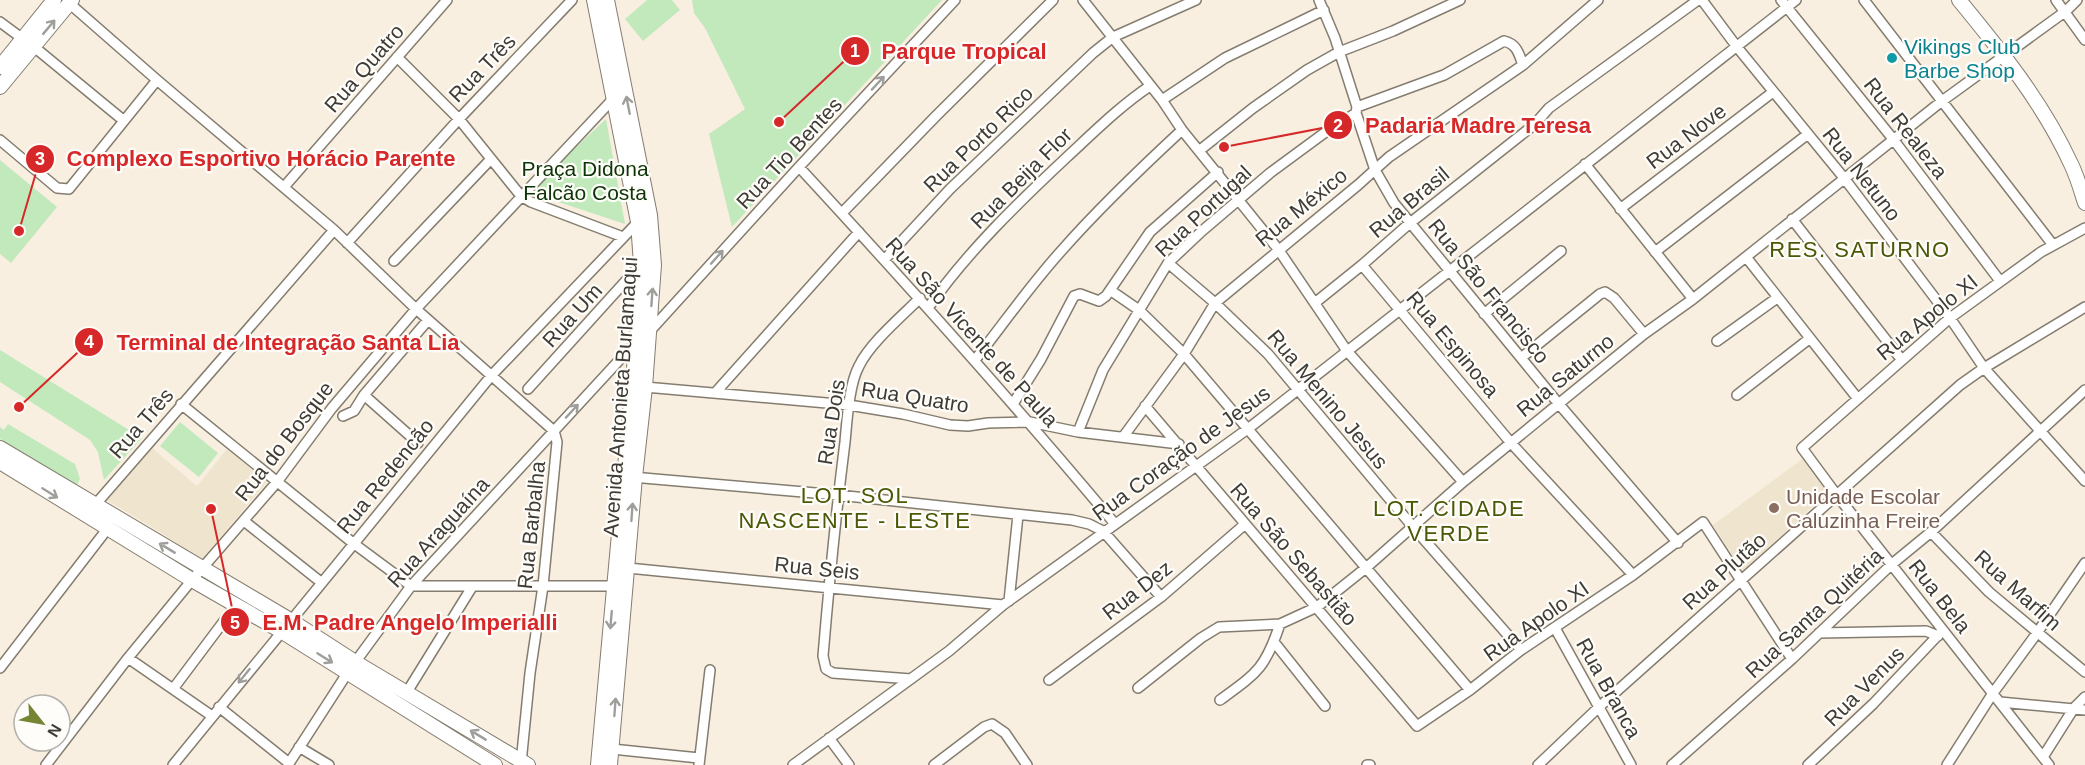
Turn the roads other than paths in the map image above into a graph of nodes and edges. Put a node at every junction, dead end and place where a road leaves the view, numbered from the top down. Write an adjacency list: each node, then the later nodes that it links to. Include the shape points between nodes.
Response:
1 (54, 0): 26 (street)
2 (447, 0): 30 (street, Rua Quatro)
3 (572, 0): 41 (street, Rua Três)
4 (594, 0): 37 (street, Avenida Antonieta Burlamaqui)
5 (606, 0): 54 (street, Avenida Antonieta Burlamaqui, one-way to 5)
6 (955, 0): 50 (street, Rua Tio Bentes, one-way to 6)
7 (1053, 0): 61 (street)
8 (1083, 0): 24 (street)
9 (1196, 0): 24 (street, Rua Porto Rico)
10 (1319, 0): 21 (street, Rua São Francisco)
11 (1460, 0): 28 (street)
12 (1598, 0): 31 (street, Rua México)
13 (1700, 0): 27 (street, Rua Netuno); 64 (street, Rua Brasil, via 1559,100)
14 (1797, 0): 20 (street, Rua Coração de Jesus)
15 (1864, 0): 39 (street)
16 (1959, 0): 29 (street)
17 (2056, 0): 22 (street)
18 (2077, 0): 22 (street, Rua Saturno)
19 (70, 2): 26 (street, one-way to 19); 33 (street)
20 (1784, 4): 27 (street, Rua Coração de Jesus); 45 (street, Rua Realeza)
21 (1324, 10): 28 (street, Rua São Francisco); 38 (street, via 1225,58)
22 (2066, 11): 25 (street); 29 (street, Rua Saturno)
23 (0, 22): 26 (street)
24 (1113, 37): 34 (street); 75 (street, Rua Porto Rico, via 958,180)
25 (2085, 40)
26 (28, 43): 32 (street); 35 (street); 42 (street)
27 (1737, 47): 36 (street, Rua Netuno); 49 (street, Rua Coração de Jesus)
28 (1339, 52): 40 (street, Rua São Francisco); 47 (street, via 1278,89)
29 (2005, 56): 39 (street, Rua Saturno); 59 (street, via 2056,134 2073,166)
30 (397, 57): 41 (street); 55 (street, Rua Quatro)
31 (1524, 65): 40 (street, Rua Portugal, via 1517,49 1504,42 1444,75); 51 (street, Rua México, via 1419,135)
32 (0, 67)
33 (156, 80): 42 (street); 55 (street)
34 (1150, 86): 38 (street); 89 (street, Rua Beija Flor, via 1110,117 1027,194)
35 (0, 87)
36 (1773, 92): 44 (street, Rua Netuno); 60 (street, Rua Nove)
37 (613, 99): 54 (street, Avenida Antonieta Burlamaqui); 56 (street, Rua do Bosque)
38 (1162, 100): 43 (street)
39 (1942, 101): 45 (street, Rua Saturno); 70 (street)
40 (1356, 110): 51 (street, Rua São Francisco); 57 (street, Rua Portugal)
41 (459, 119): 48 (street); 69 (street, Rua Três)
42 (123, 120): 46 (street, via 75,183 65,190 57,188)
43 (1182, 130): 47 (street); 106 (street, via 1063,249)
44 (1808, 134): 53 (street, Rua Netuno); 73 (street)
45 (1893, 139): 53 (street, Rua Saturno); 81 (street, Rua Realeza)
46 (0, 140)
47 (1200, 150): 52 (street)
48 (490, 159): 56 (street); 76 (street)
49 (1585, 164): 60 (street); 80 (street, Rua Coração de Jesus)
50 (799, 167): 61 (street, Rua São Vicente de Paula); 96 (street, Rua Tio Bentes, one-way to 50)
51 (1375, 170): 64 (street, Rua São Francisco); 71 (street, Rua México)
52 (1218, 172): 57 (street); 82 (street, via 1150,232)
53 (1844, 178): 62 (street, Rua Saturno); 94 (street, Rua Netuno)
54 (636, 179): 58 (street, Avenida Antonieta Burlamaqui)
55 (284, 187): 66 (street)
56 (521, 196): 68 (street); 90 (street, Rua do Bosque)
57 (1239, 198): 71 (street); 77 (street, Rua Portugal)
58 (640, 199): 63 (street, Avenida Antonieta Burlamaqui); 96 (street, Avenida Antonieta Burlamaqui, one-way to 58, via 654,265 650,215)
59 (2085, 203)
60 (1620, 209): 73 (street)
61 (842, 213): 67 (street, Rua São Vicente de Paula)
62 (1792, 219): 74 (street, Rua Saturno); 105 (street)
63 (638, 222): 68 (street, Rua Redencão); 78 (street, Avenida Antonieta Burlamaqui)
64 (1410, 223): 79 (street, Rua Brasil); 80 (street, Rua São Francisco)
65 (2085, 228): 70 (street, Rua Apolo XI)
66 (334, 230): 69 (street); 118 (street, Rua Três)
67 (859, 232): 75 (street, Rua São Vicente de Paula); 113 (street)
68 (623, 237): 108 (street, Rua Redencão)
69 (347, 243): 90 (street)
70 (2053, 245): 81 (street, Rua Apolo XI)
71 (1278, 249): 86 (street); 87 (street, Rua México)
72 (1561, 251): 93 (street)
73 (1655, 252): 85 (street)
74 (1746, 257): 84 (street); 85 (street, Rua Saturno)
75 (885, 259): 83 (street, Rua São Vicente de Paula)
76 (394, 261)
77 (1168, 263): 87 (street, Rua Menino Jesus); 91 (street, Rua Portugal)
78 (641, 264): 99 (street, Avenida Antonieta Burlamaqui); 110 (street, Rua Um)
79 (1362, 265): 86 (street, Rua Brasil); 92 (street, Rua Espinosa)
80 (1448, 271): 92 (street, Rua Coração de Jesus); 93 (street, Rua São Francisco)
81 (2000, 281): 94 (street, Rua Apolo XI)
82 (1110, 290): 91 (street); 119 (street, via 1099,301 1080,294 1071,299)
83 (920, 298): 89 (street, Rua São Vicente de Paula); 120 (street, Rua Dois, via 858,366)
84 (1777, 298): 98 (street); 100 (street)
85 (1693, 299): 97 (street, Rua Saturno)
86 (1316, 302): 101 (street)
87 (1215, 303): 102 (street, Rua México); 111 (street, Rua Menino Jesus, via 1268,354)
88 (2085, 307): 107 (street, Rua Plutão)
89 (928, 308): 106 (street, Rua São Vicente de Paula)
90 (416, 309): 95 (street); 138 (street, Rua do Bosque, via 332,408)
91 (1139, 310): 102 (street); 127 (street, Rua Portugal, via 1103,370)
92 (1400, 310): 101 (street, Rua Coração de Jesus); 130 (street, Rua Espinosa)
93 (1484, 314): 104 (street, Rua São Francisco)
94 (1950, 318): 105 (street, Rua Apolo XI); 107 (street, Rua Netuno)
95 (428, 320): 108 (street); 114 (street)
96 (650, 332): 99 (street); 103 (street, Avenida Antonieta Burlamaqui)
97 (1644, 334): 104 (street, via 1609,293 1600,294); 117 (street, Rua Saturno)
98 (1809, 339): 115 (street); 116 (street)
99 (637, 341): 103 (street, Avenida Antonieta Burlamaqui); 125 (street, Rua Araguaína, one-way to 99)
100 (1717, 341)
101 (1347, 351): 111 (street, Rua Coração de Jesus); 139 (street)
102 (1184, 354): 121 (street, Rua México); 124 (street)
103 (641, 358): 109 (street, Avenida Antonieta Burlamaqui); 136 (street, Avenida Antonieta Burlamaqui)
104 (1521, 358): 117 (street, Rua São Francisco)
105 (1901, 359): 116 (street, Rua Apolo XI)
106 (975, 360): 119 (street, Rua São Vicente de Paula)
107 (1984, 368): 126 (street, Rua Netuno); 140 (street, Rua Plutão)
108 (491, 376): 125 (street); 152 (street, Rua Redencão)
109 (645, 387): 113 (street, Rua Quatro); 136 (street, Avenida Antonieta Burlamaqui)
110 (528, 389)
111 (1298, 390): 124 (street, Rua Coração de Jesus); 148 (street, Rua Menino Jesus)
112 (2085, 390): 126 (street, Rua Santa Quitéria)
113 (715, 393): 120 (street, Rua Quatro)
114 (364, 395): 122 (street, via 354,411); 129 (street)
115 (1737, 395)
116 (1858, 399): 133 (street, Rua Apolo XI)
117 (1558, 403): 130 (street, Rua Saturno); 153 (street, Rua São Francisco)
118 (181, 404): 138 (street); 142 (street, Rua Três)
119 (1013, 404): 123 (street, Rua São Vicente de Paula)
120 (849, 405): 123 (street, Rua Quatro, via 959,425); 141 (street, Rua Dois)
121 (1145, 406): 128 (street, Rua México); 131 (street, Rua São Sebastião)
122 (343, 416)
123 (1030, 422): 127 (street, Rua Quatro); 146 (street, Rua São Vicente de Paula)
124 (1249, 428): 135 (street, Rua Coração de Jesus); 156 (street)
125 (554, 431): 162 (street, Rua Araguaína); 164 (street, Rua Barbalha, via 557,442)
126 (2039, 431): 137 (street, Rua Netuno); 151 (street, Rua Santa Quitéria)
127 (1078, 432): 128 (street, Rua Quatro)
128 (1123, 437): 131 (street, Rua Quatro)
129 (418, 443)
130 (1511, 443): 139 (street, Rua Saturno); 159 (street, Rua Espinosa)
131 (1179, 444): 135 (street, Rua São Sebastião)
132 (0, 448): 142 (street)
133 (1802, 448): 140 (street, Rua Bela)
134 (0, 462): 143 (street, one-way to 143)
135 (1196, 466): 146 (street, Rua Coração de Jesus); 147 (street, Rua São Sebastião)
136 (629, 477): 141 (street); 157 (street, Avenida Antonieta Burlamaqui, one-way to 136); 165 (street, Avenida Antonieta Burlamaqui)
137 (2085, 481)
138 (277, 482): 145 (street, Rua do Bosque); 152 (street)
139 (1463, 482): 148 (street, Rua Saturno)
140 (1836, 494): 155 (street, Rua Bela); 160 (street, Rua Plutão)
141 (838, 495): 144 (street); 166 (street, Rua Dois)
142 (95, 505): 143 (street); 158 (street, one-way to 142)
143 (75, 509): 149 (street)
144 (1018, 515): 150 (street, via 1072,520); 168 (street)
145 (244, 521): 158 (street, Rua do Bosque); 161 (street)
146 (1114, 524): 150 (street, Rua Coração de Jesus)
147 (1244, 525): 167 (street, Rua Dez); 170 (street, Rua São Sebastião)
148 (1413, 527): 156 (street, Rua Saturno); 178 (street, Rua Menino Jesus)
149 (108, 528): 158 (street); 183 (street)
150 (1103, 531): 167 (street); 168 (street, Rua Coração de Jesus)
151 (1931, 532): 155 (street, Rua Santa Quitéria); 176 (street, Rua Marfim, via 1989,592)
152 (353, 543): 161 (street, Rua Redencão); 162 (street)
153 (1678, 543): 159 (street, Rua Apolo XI); 160 (street, Rua Apolo XI, via 1703,522)
154 (2085, 563): 176 (street)
155 (1892, 564): 174 (street, Rua Santa Quitéria); 175 (street, Rua Bela)
156 (1367, 567): 170 (street, Rua Saturno); 190 (street)
157 (628, 568): 166 (street, Rua Seis); 182 (street, Avenida Antonieta Burlamaqui)
158 (197, 575): 169 (street); 172 (street); 179 (street, Rua do Bosque)
159 (1633, 575): 173 (street, Rua Apolo XI)
160 (1741, 580): 180 (street); 198 (street, Rua Plutão)
161 (322, 583): 172 (street, Rua Redencão)
162 (411, 586): 163 (street); 181 (street, Rua Araguaína)
163 (472, 586): 164 (street); 191 (street)
164 (543, 586): 165 (street); 209 (street, Rua Barbalha, via 530,673)
165 (614, 586): 182 (street, Avenida Antonieta Burlamaqui, one-way to 182)
166 (828, 587): 168 (street, Rua Seis); 186 (street, Rua Dois, via 823,656 826,669 833,673)
167 (1161, 597): 187 (street, Rua Dez)
168 (1006, 603): 186 (street, Rua Coração de Jesus)
169 (236, 606): 172 (street); 189 (street)
170 (1317, 607): 171 (street, Rua Saturno); 202 (street, Rua São Sebastião)
171 (1280, 624): 177 (street); 188 (street, Rua Saturno, via 1219,627)
172 (286, 626): 181 (street); 197 (street, Rua Redencão, one-way to 197)
173 (1555, 628): 178 (street, Rua Apolo XI); 198 (street, Rua Branca)
174 (1819, 633): 175 (street); 180 (street, Rua Santa Quitéria)
175 (1940, 633): 192 (street, Rua Bela); 223 (street, Rua Venus)
176 (2037, 633): 185 (street, Rua Marfim); 192 (street)
177 (1274, 642): 194 (street, via 1256,673); 196 (street)
178 (1521, 650): 190 (street, Rua Apolo XI)
179 (128, 658): 189 (street); 210 (street, Rua do Bosque)
180 (1792, 659): 222 (street, Rua Santa Quitéria)
181 (352, 667): 191 (street); 204 (street, Rua Araguaína); 213 (street)
182 (613, 667): 205 (street, Avenida Antonieta Burlamaqui, one-way to 182); 214 (street, Avenida Antonieta Burlamaqui)
183 (0, 668)
184 (710, 670): 206 (street)
185 (2085, 672)
186 (910, 680): 203 (street, Rua Coração de Jesus)
187 (1050, 680)
188 (1138, 688)
189 (173, 689): 201 (street)
190 (1470, 690): 202 (street, Rua Apolo XI)
191 (407, 692): 209 (street, one-way to 191)
192 (1992, 693): 195 (street, Rua Bela); 224 (street)
193 (2085, 696): 199 (street)
194 (1220, 700)
195 (2000, 702): 199 (street); 207 (street, Rua Bela)
196 (1325, 706)
197 (219, 707): 201 (street, Rua Redencão); 208 (street)
198 (1599, 707): 220 (street, Rua Plutão); 221 (street, Rua Branca)
199 (2074, 708): 200 (street); 207 (street)
200 (2085, 710)
201 (212, 716): 211 (street, Rua Redencão)
202 (1417, 726)
203 (829, 738): 216 (street, Rua Coração de Jesus); 217 (street)
204 (299, 747): 208 (street, Rua Araguaína); 212 (street)
205 (612, 749): 206 (street); 215 (street, Avenida Antonieta Burlamaqui)
206 (699, 761)
207 (2046, 761)
208 (289, 764)
209 (523, 764)
210 (46, 765)
211 (173, 765)
212 (328, 765)
213 (495, 765)
214 (598, 765)
215 (610, 765)
216 (793, 765)
217 (849, 765)
218 (934, 765): 219 (street, via 989,725 1005,733)
219 (1027, 765)
220 (1538, 765)
221 (1631, 765)
222 (1672, 765)
223 (1808, 765)
224 (1947, 765)

